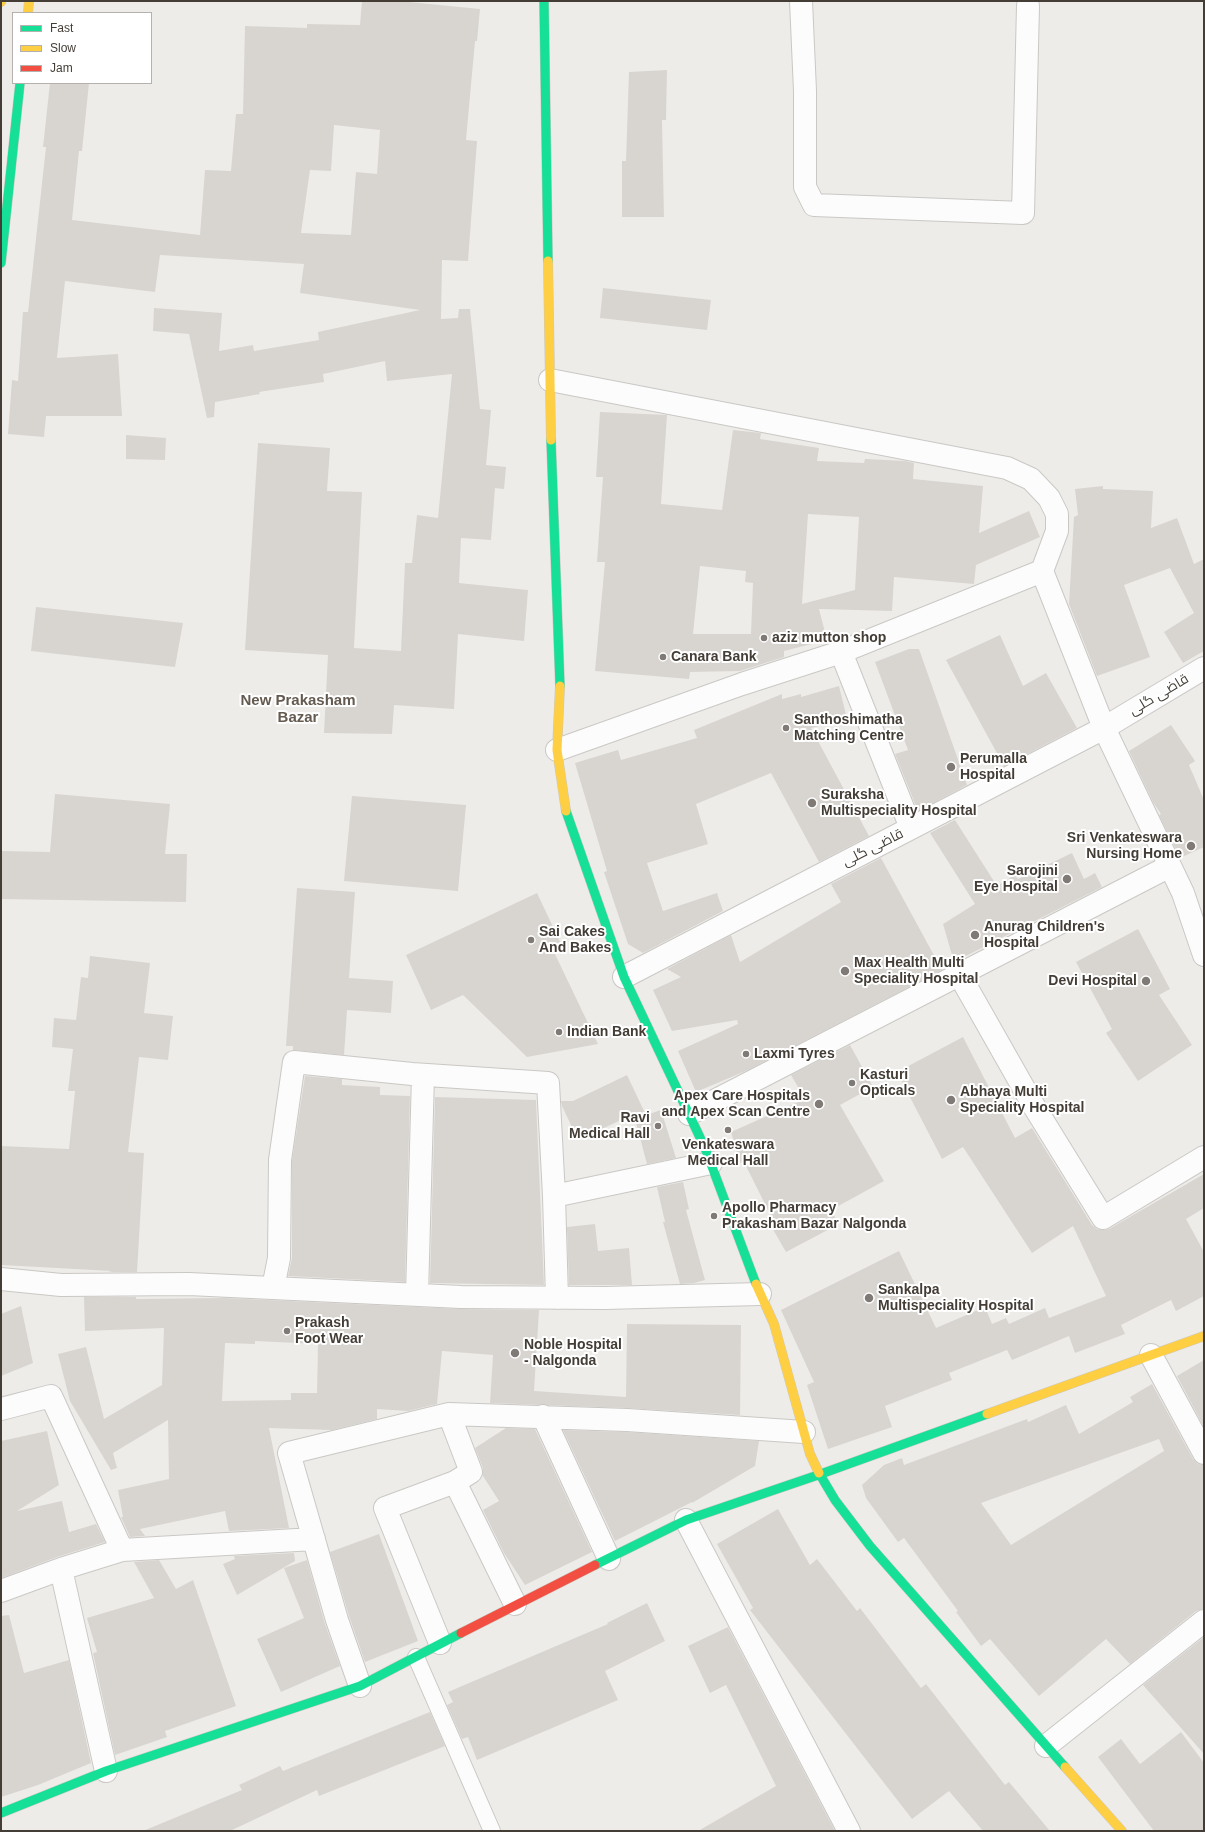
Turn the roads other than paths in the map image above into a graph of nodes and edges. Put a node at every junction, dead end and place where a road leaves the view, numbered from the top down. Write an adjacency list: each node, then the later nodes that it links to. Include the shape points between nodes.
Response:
1 (29, 1): 5 (main road)
2 (544, 1): 8 (main road)
3 (801, 1): 4 (street, via 805,91 805,187 814,205 1023,213)
4 (1028, 6)
5 (28, 12)
6 (20, 84): 7 (main road)
7 (1, 263)
8 (550, 380): 9 (street, via 1007,468 1030,479 1049,498 1057,514 1056,531); 13 (main road, via 560,685)
9 (1042, 571): 10 (street); 12 (street)
10 (841, 652): 13 (street, via 742,684); 14 (street)
11 (1204, 668): 12 (street, قاضی گلی)
12 (1104, 728): 14 (street, قاضی گلی); 15 (street)
13 (557, 750): 18 (main road, via 566,814)
14 (911, 828): 18 (street, قاضی گلی)
15 (1170, 866): 16 (street, via 1183,893); 17 (street)
16 (1204, 955)
17 (959, 974): 20 (street); 21 (street, via 1035,1108 1103,1218)
18 (624, 977): 20 (main road)
19 (423, 1075): 23 (street, via 548,1083); 25 (street, via 294,1062 280,1160 279,1258); 27 (street)
20 (689, 1114): 22 (main road)
21 (1204, 1157)
22 (711, 1163): 23 (street); 26 (main road)
23 (554, 1196): 28 (street)
24 (1, 1279): 25 (street, via 61,1285 189,1284)
25 (273, 1288): 27 (street)
26 (760, 1294): 28 (street); 34 (main road, via 774,1324)
27 (416, 1295): 28 (street)
28 (557, 1298)
29 (1204, 1336): 30 (main road)
30 (1151, 1355): 35 (street); 36 (main road)
31 (1, 1409): 40 (street, via 51,1396)
32 (449, 1414): 33 (street); 37 (street, via 471,1472); 39 (street, via 289,1453)
33 (543, 1416): 34 (street); 41 (street)
34 (804, 1432): 36 (main road, via 806,1446)
35 (1204, 1453)
36 (818, 1475): 38 (main road); 49 (main road, via 850,1520)
37 (455, 1482): 44 (street); 46 (street, via 385,1508)
38 (686, 1520): 41 (main road); 53 (street)
39 (314, 1539): 40 (street); 48 (street)
40 (122, 1550): 42 (street)
41 (609, 1559): 44 (main road)
42 (61, 1569): 43 (street); 50 (street)
43 (1, 1591)
44 (515, 1604): 46 (main road)
45 (1204, 1620): 49 (street)
46 (440, 1643): 47 (main road)
47 (416, 1657): 48 (main road); 52 (lane)
48 (360, 1686): 50 (main road)
49 (1046, 1746): 54 (main road)
50 (106, 1771): 51 (main road)
51 (1, 1813)
52 (492, 1831)
53 (849, 1831)
54 (1122, 1831)

